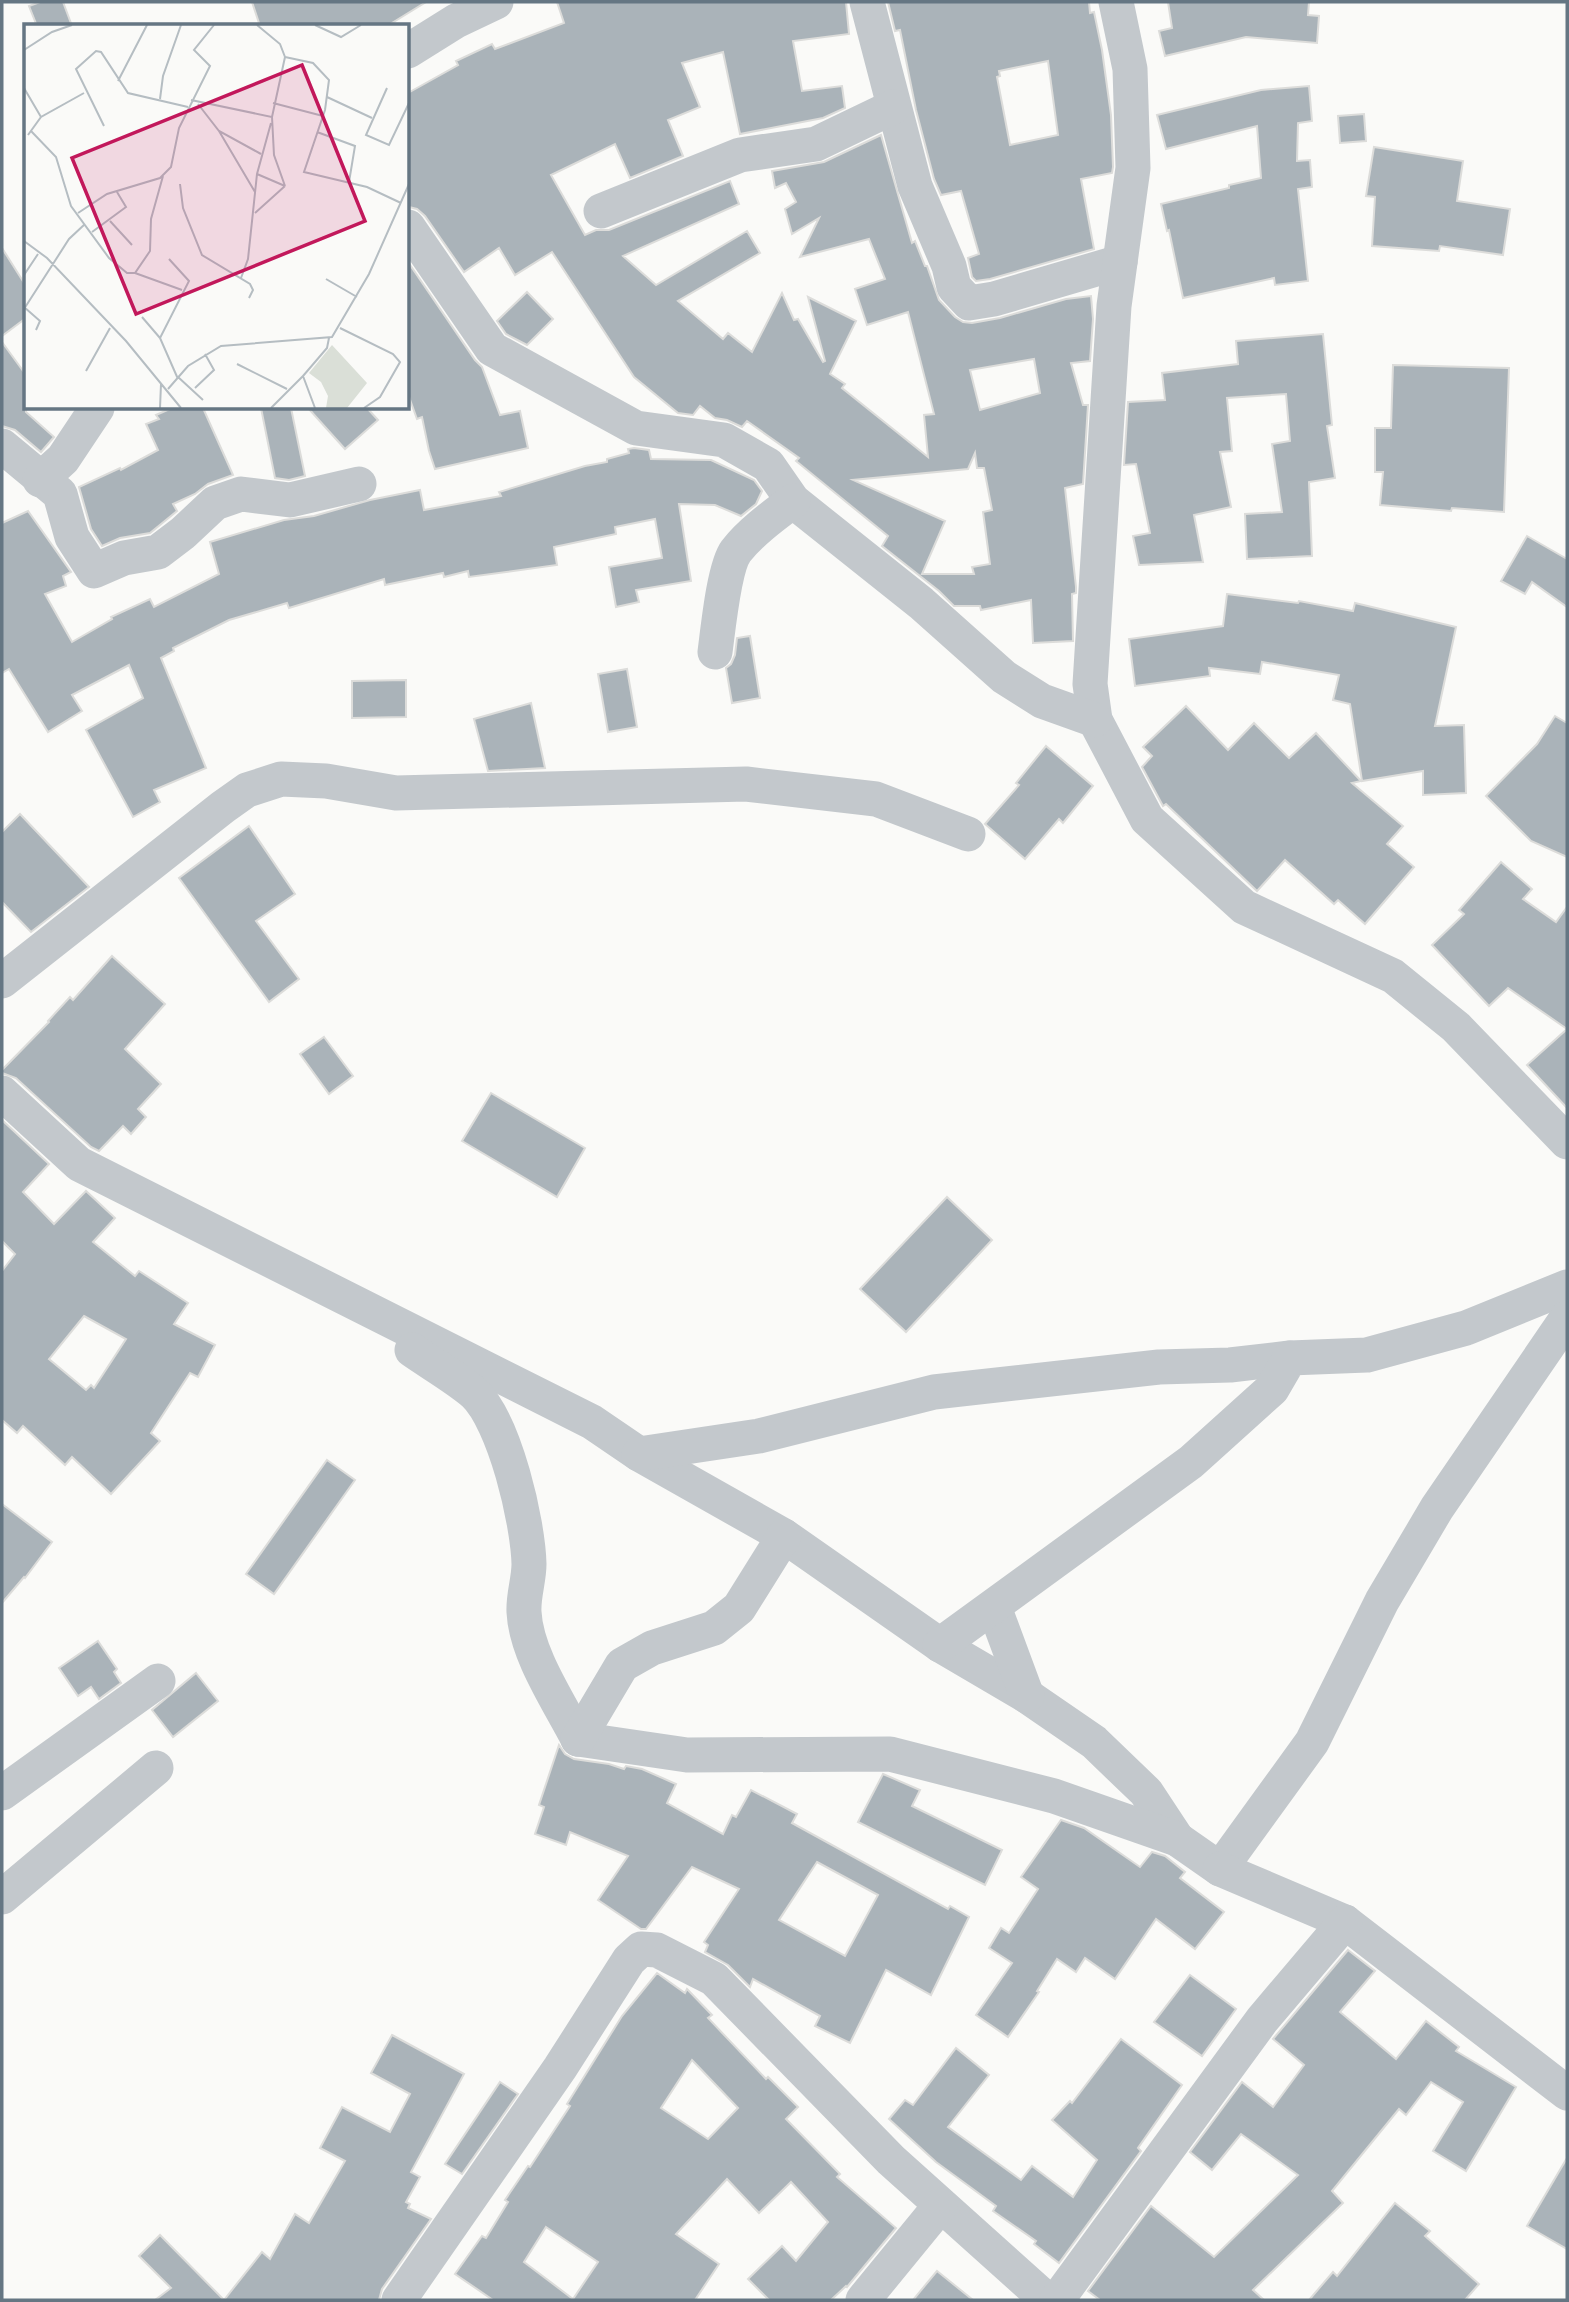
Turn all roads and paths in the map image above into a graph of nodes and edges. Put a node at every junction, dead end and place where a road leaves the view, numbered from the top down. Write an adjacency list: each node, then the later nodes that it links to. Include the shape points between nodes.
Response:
1 (496, 2): 4 (street)
2 (867, 2): 5 (street)
3 (1116, 2): 8 (street, via 1130,69 1133,168)
4 (410, 50)
5 (893, 107): 6 (street, via 816,144 740,155); 8 (street, via 915,186 954,287 969,303)
6 (601, 211)
7 (410, 231): 13 (street, via 492,349 636,428 724,440 768,465)
8 (1120, 262): 15 (street, via 1090,684)
9 (96, 410): 11 (street, via 63,459)
10 (2, 446): 11 (street)
11 (40, 480): 12 (street, via 60,494 72,537 94,571 124,558 158,552 215,503 241,494 290,500)
12 (359, 484)
13 (793, 502): 14 (street, via 734,553 722,594); 15 (street, via 921,603 1004,677 1042,701)
14 (715, 652)
15 (1095, 720): 19 (street, via 1147,819 1199,867 1244,907 1393,976 1456,1027)
16 (968, 834): 17 (street, via 876,799 746,784 396,793 281,779 247,790 223,807)
17 (2, 981)
18 (2, 1093): 20 (street, via 79,1164)
19 (1567, 1142)
20 (323, 1287): 24 (street, via 592,1422); 30 (street, via 474,1394 488,1410 521,1499 529,1564 524,1612 533,1651)
21 (1567, 1287): 23 (street, via 1466,1328 1367,1355)
22 (1567, 1318): 34 (street, via 1437,1508 1382,1601 1312,1742)
23 (1290, 1359): 24 (street, via 1159,1367 934,1392 759,1436); 26 (street, via 1272,1389 1191,1462)
24 (639, 1454): 25 (street)
25 (784, 1536): 27 (street); 30 (street, via 739,1608 714,1628 652,1648 622,1665)
26 (994, 1606): 27 (street); 29 (street)
27 (940, 1645): 29 (street)
28 (158, 1681): 32 (street)
29 (1027, 1696): 33 (street, via 1094,1742 1138,1783)
30 (578, 1739): 33 (street, via 687,1755 890,1754 1054,1796)
31 (156, 1768): 35 (street)
32 (2, 1793)
33 (1177, 1839): 34 (street)
34 (1220, 1869): 36 (street)
35 (2, 1897)
36 (1345, 1922): 37 (street); 42 (street, via 1262,2020)
37 (1567, 2093)
38 (940, 2206): 39 (street, via 714,1979 657,1950 640,1949); 40 (street); 41 (street)
39 (399, 2300)
40 (863, 2300)
41 (1047, 2300)
42 (1057, 2300)

